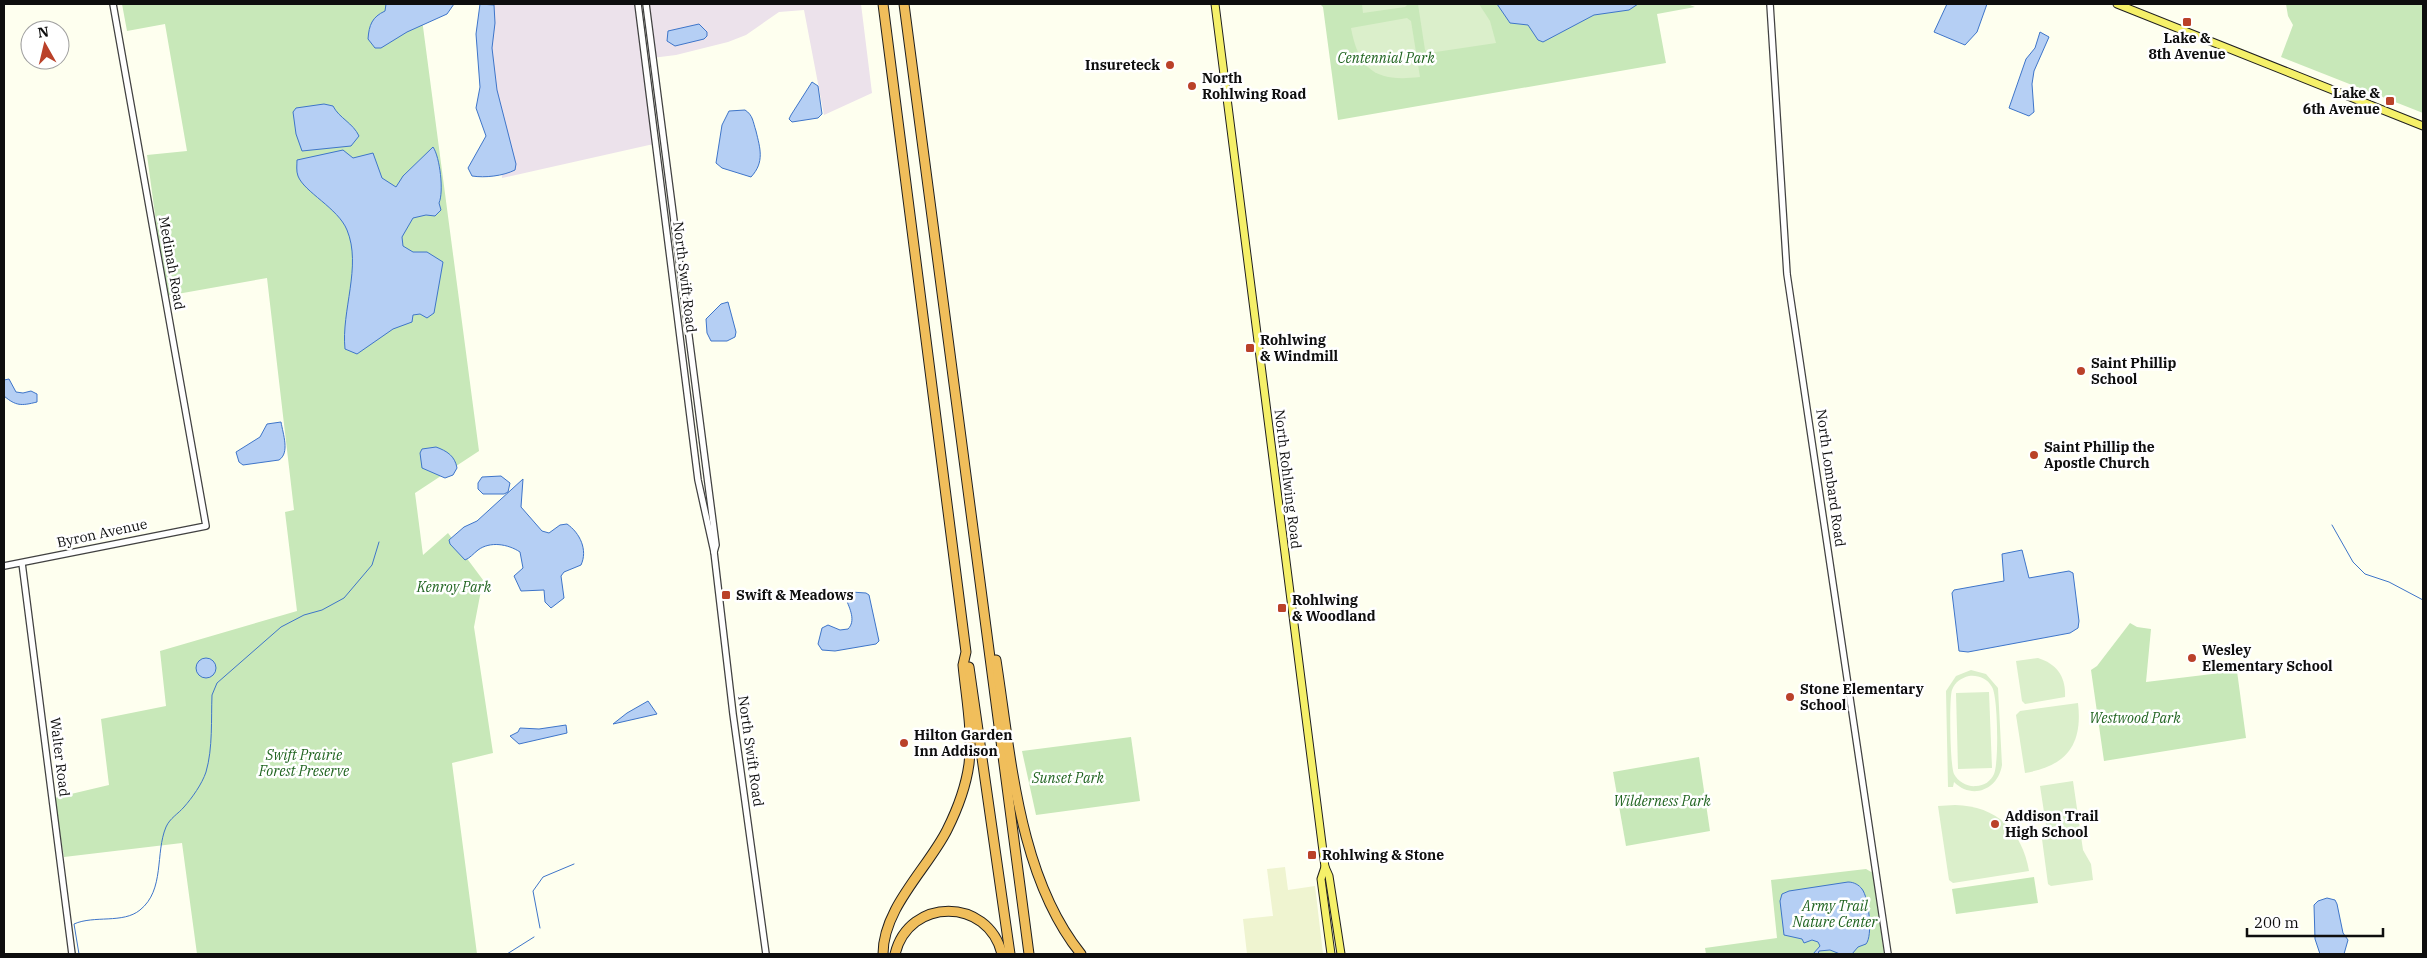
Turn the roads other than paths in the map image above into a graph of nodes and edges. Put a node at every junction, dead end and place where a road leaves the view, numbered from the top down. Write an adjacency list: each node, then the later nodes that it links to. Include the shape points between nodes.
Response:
1 (112, 4): 13 (street, Medinah Road)
2 (638, 4): 14 (street, North Swift Road, via 698,480)
3 (646, 4): 14 (street, North Swift Road, via 716,545)
4 (882, 4): 17 (highway)
5 (904, 4): 10 (highway)
6 (910, 4): 10 (highway)
7 (1215, 4): 18 (main road, North Rohlwing Road)
8 (1770, 4): 29 (street, North Lombard Road, via 1786,268)
9 (2117, 4): 11 (main road)
10 (915, 80): 12 (highway)
11 (2423, 126)
12 (972, 524): 25 (highway); 26 (highway, via 1027,839 1055,913)
13 (205, 527): 15 (street, Byron Avenue)
14 (714, 552): 20 (street, North Swift Road)
15 (22, 562): 16 (street, Byron Avenue); 19 (street, Walter Road)
16 (4, 566)
17 (966, 652): 21 (highway, via 963,665 969,764 960,799 946,831 898,906); 24 (highway)
18 (1325, 867): 27 (main road, North Rohlwing Road, via 1321,878); 28 (main road, North Rohlwing Road)
19 (72, 954)
20 (766, 954)
21 (883, 954)
22 (895, 954): 23 (highway, via 901,939 915,922 931,914 950,911 962,912 984,924 998,942)
23 (1002, 954)
24 (1010, 954)
25 (1029, 954)
26 (1081, 954)
27 (1331, 954)
28 (1340, 954)
29 (1888, 954)

